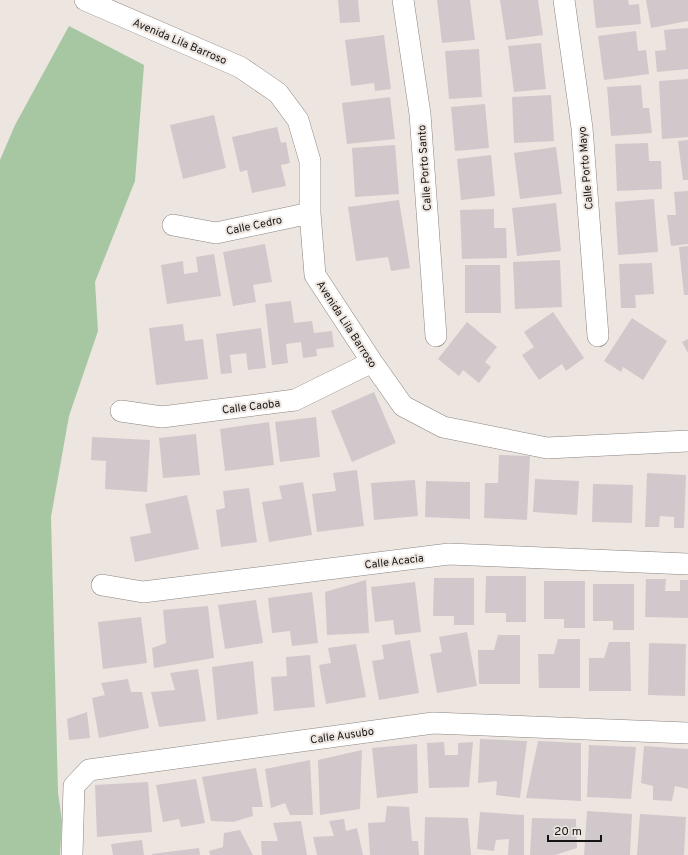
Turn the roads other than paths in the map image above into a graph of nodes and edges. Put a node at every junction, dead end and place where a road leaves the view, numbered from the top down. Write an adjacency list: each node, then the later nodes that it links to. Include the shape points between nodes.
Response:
1 (85, 0): 4 (street, Avenida Lila Barroso, via 240,67 278,93 298,120 310,161)
2 (403, 0): 6 (street, Calle Porto Santo, via 420,114)
3 (564, 0): 7 (street, Calle Porto Mayo, via 582,128)
4 (310, 213): 5 (street, Calle Cedro, via 216,233); 8 (street, Avenida Lila Barroso, via 315,275)
5 (174, 225)
6 (436, 336)
7 (598, 336)
8 (372, 362): 9 (street, Calle Caoba, via 295,400 162,417); 10 (street, Avenida Lila Barroso, via 403,406 442,428 547,448)
9 (121, 411)
10 (688, 441)
11 (688, 564): 12 (street, Calle Acacia, via 449,554 143,592)
12 (102, 585)
13 (688, 732): 14 (street, Calle Ausubo, via 433,723 89,770 74,786)
14 (72, 855)

